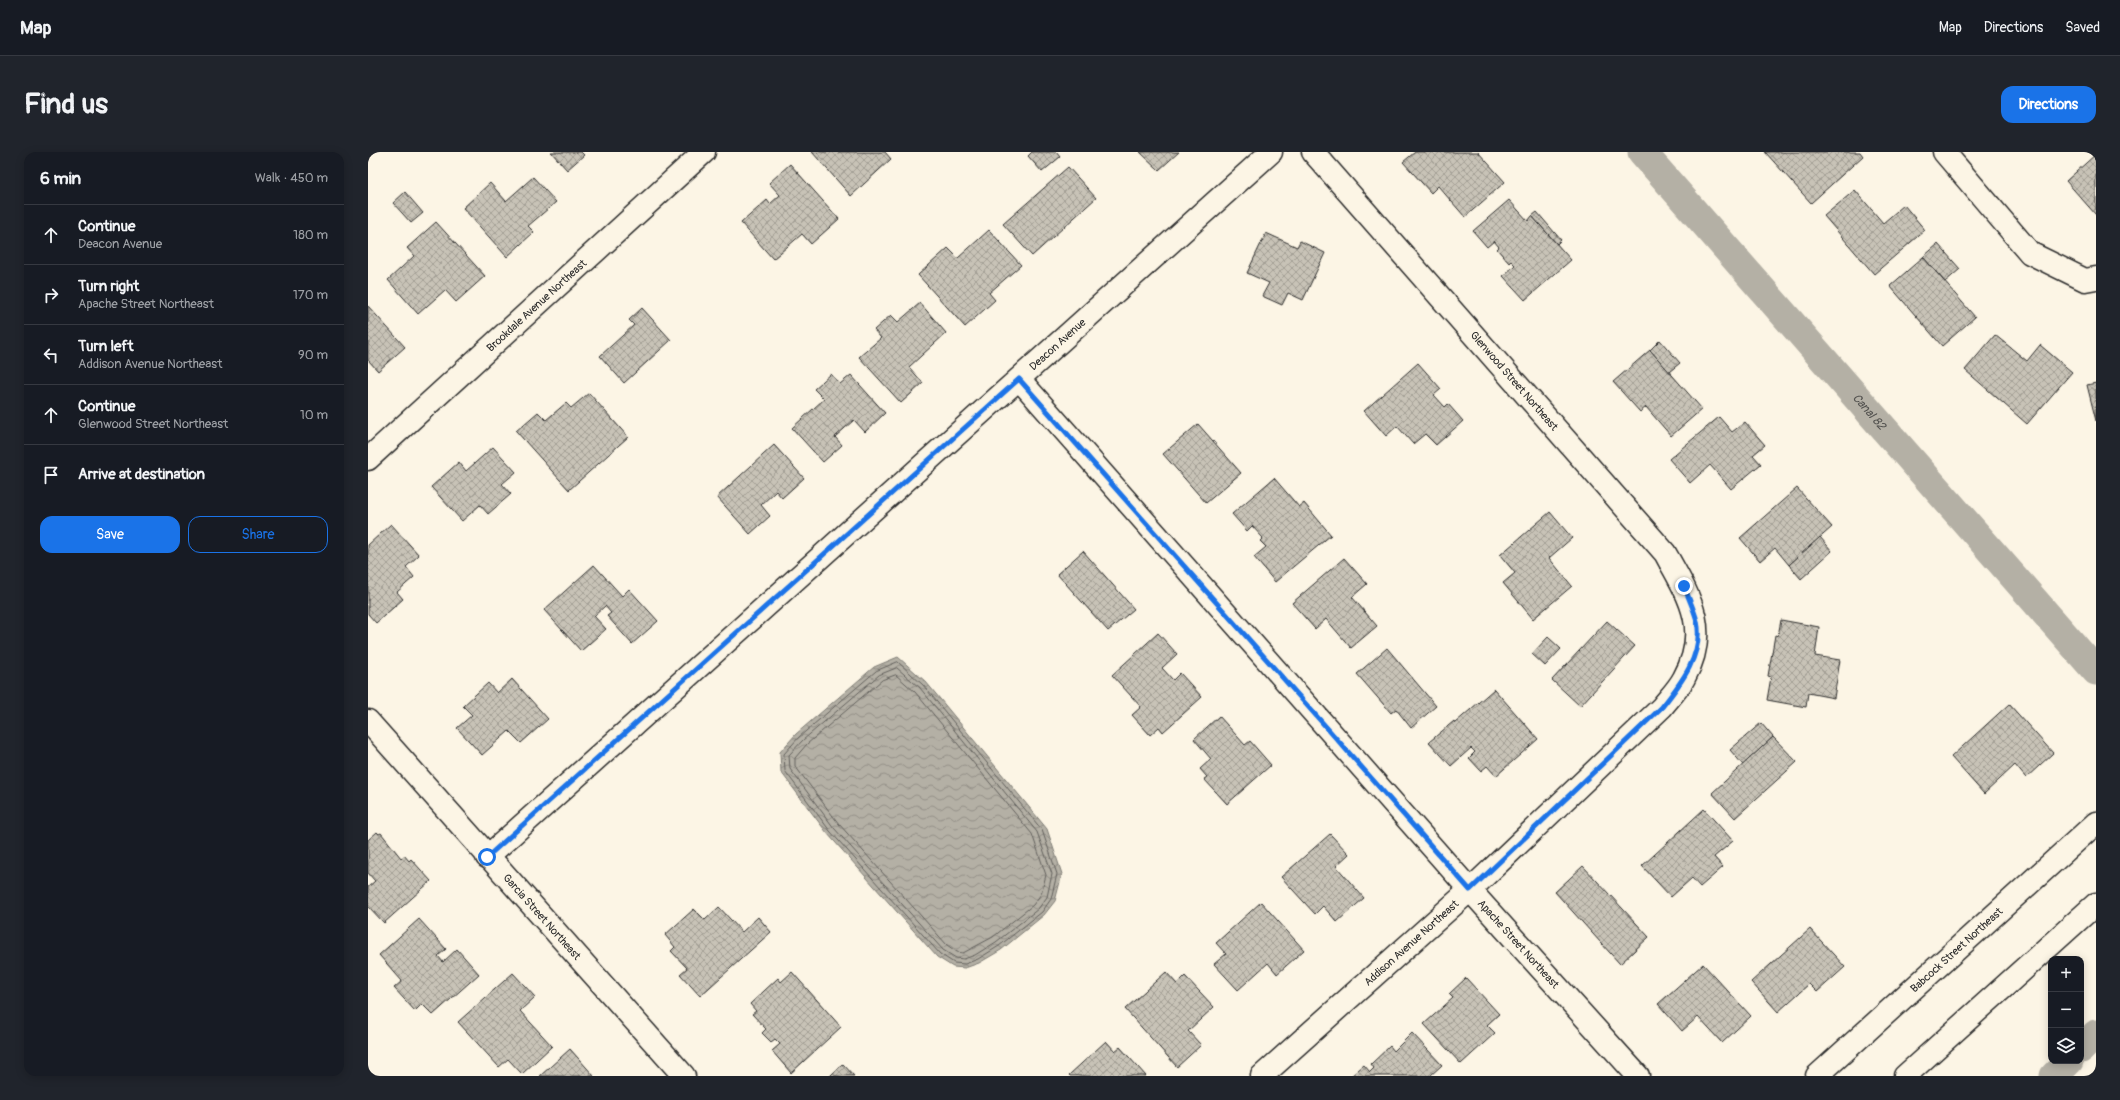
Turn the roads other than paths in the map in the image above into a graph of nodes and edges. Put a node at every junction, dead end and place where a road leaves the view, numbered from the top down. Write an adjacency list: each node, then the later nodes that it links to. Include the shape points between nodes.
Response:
1 (704, 152): 7 (street, Brookdale Avenue Northeast)
2 (1271, 152): 6 (street, Deacon Avenue)
3 (1313, 152): 8 (street, Glenwood Street Northeast, via 1665,553 1684,586)
4 (1944, 152): 5 (street, via 2030,253)
5 (2090, 279)
6 (1019, 379): 11 (street, Deacon Avenue); 12 (street, Apache Street Northeast)
7 (368, 459)
8 (1697, 622): 12 (street, Addison Avenue Northeast, via 1696,651 1684,679 1662,707)
9 (368, 721): 11 (street, Garcia Street Northeast)
10 (2096, 823): 17 (street, Babcock Street Northeast)
11 (487, 857): 14 (street, Garcia Street Northeast)
12 (1470, 890): 15 (street, Addison Avenue Northeast); 16 (street, Apache Street Northeast)
13 (2096, 904): 18 (street)
14 (684, 1076)
15 (1262, 1076)
16 (1638, 1076)
17 (1817, 1076)
18 (1905, 1076)

